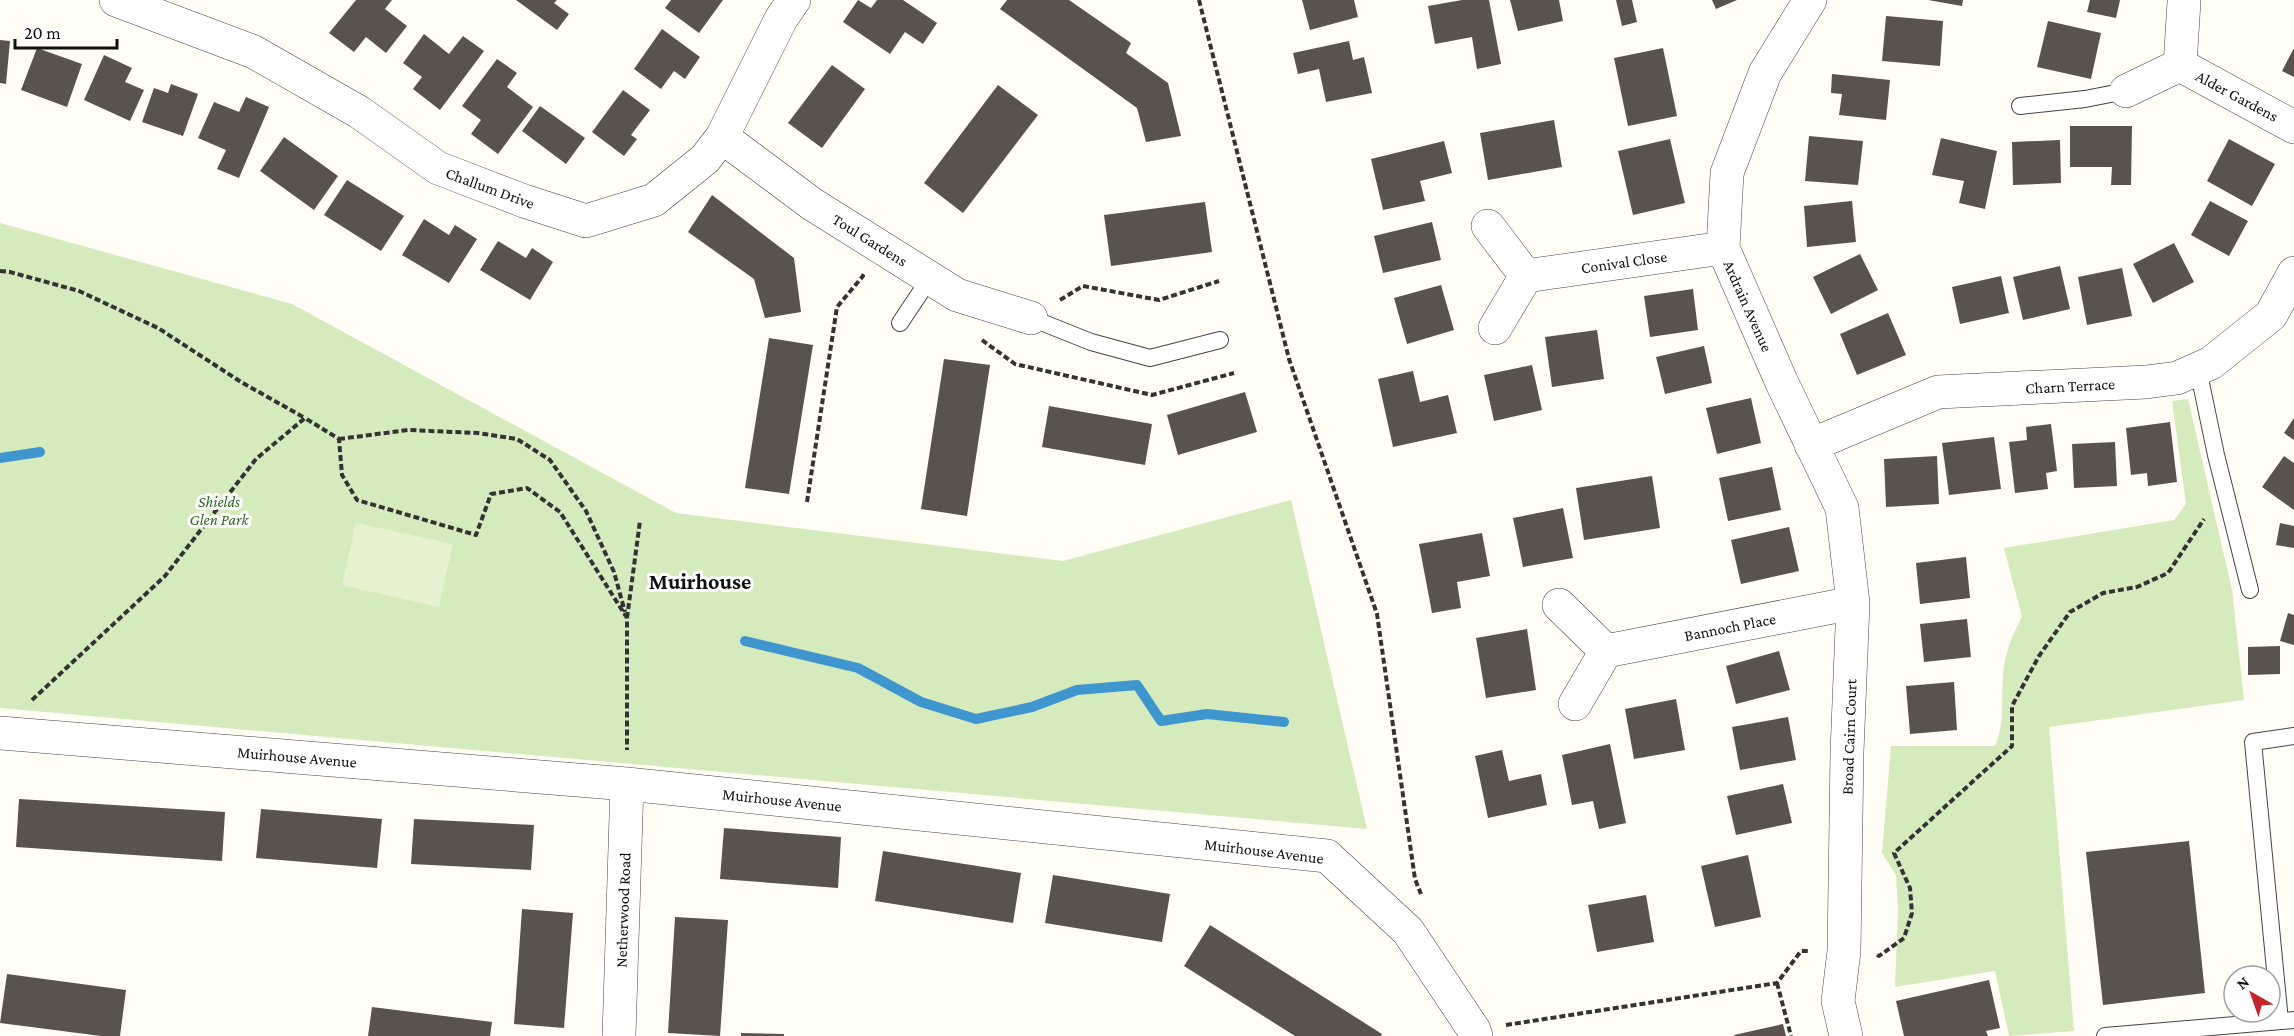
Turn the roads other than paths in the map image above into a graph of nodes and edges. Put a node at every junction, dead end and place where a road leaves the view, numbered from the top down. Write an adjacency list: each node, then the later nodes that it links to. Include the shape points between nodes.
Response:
1 (116, 0): 9 (street, Challum Drive, via 254,52 359,112 438,168 586,221 654,200 705,159)
2 (794, 0): 9 (street, Challum Drive)
3 (1810, 0): 11 (street, Ardrain Avenue, via 1765,73 1727,173)
4 (2184, 2): 5 (street, Alder Gardens)
5 (2180, 65): 6 (street, Alder Gardens); 8 (street, Alder Gardens)
6 (2126, 91): 7 (lane)
7 (2020, 106)
8 (2294, 126)
9 (722, 137): 14 (street, Toul Gardens, via 812,204)
10 (1488, 226): 13 (street)
11 (1723, 248): 13 (street, Conival Close); 20 (street, Ardrain Avenue)
12 (2294, 273): 19 (street, Charn Terrace, via 2271,315)
13 (1526, 276): 17 (street)
14 (930, 278): 15 (street, Toul Gardens, via 957,295); 16 (lane)
15 (1031, 318): 18 (lane, via 1091,342 1150,358)
16 (900, 323)
17 (1495, 328)
18 (1220, 340)
19 (2198, 369): 20 (street, Charn Terrace, via 2177,378 2146,382 1938,392); 21 (lane)
20 (1811, 445): 22 (street, Broad Cairn Court, via 1842,508)
21 (2250, 590)
22 (1853, 603): 24 (street, Bannoch Place); 32 (street, Broad Cairn Court, via 1844,951 1838,1001)
23 (1559, 605): 24 (street)
24 (1606, 651): 25 (street)
25 (1575, 704)
26 (0, 733): 28 (street, Muirhouse Avenue)
27 (2294, 736): 29 (lane, via 2253,742)
28 (627, 784): 30 (street, Muirhouse Avenue, via 1327,856 1408,931); 31 (street, Netherwood Road)
29 (2287, 1020): 33 (lane)
30 (1475, 1033)
31 (619, 1036)
32 (1846, 1036)
33 (2105, 1036)

